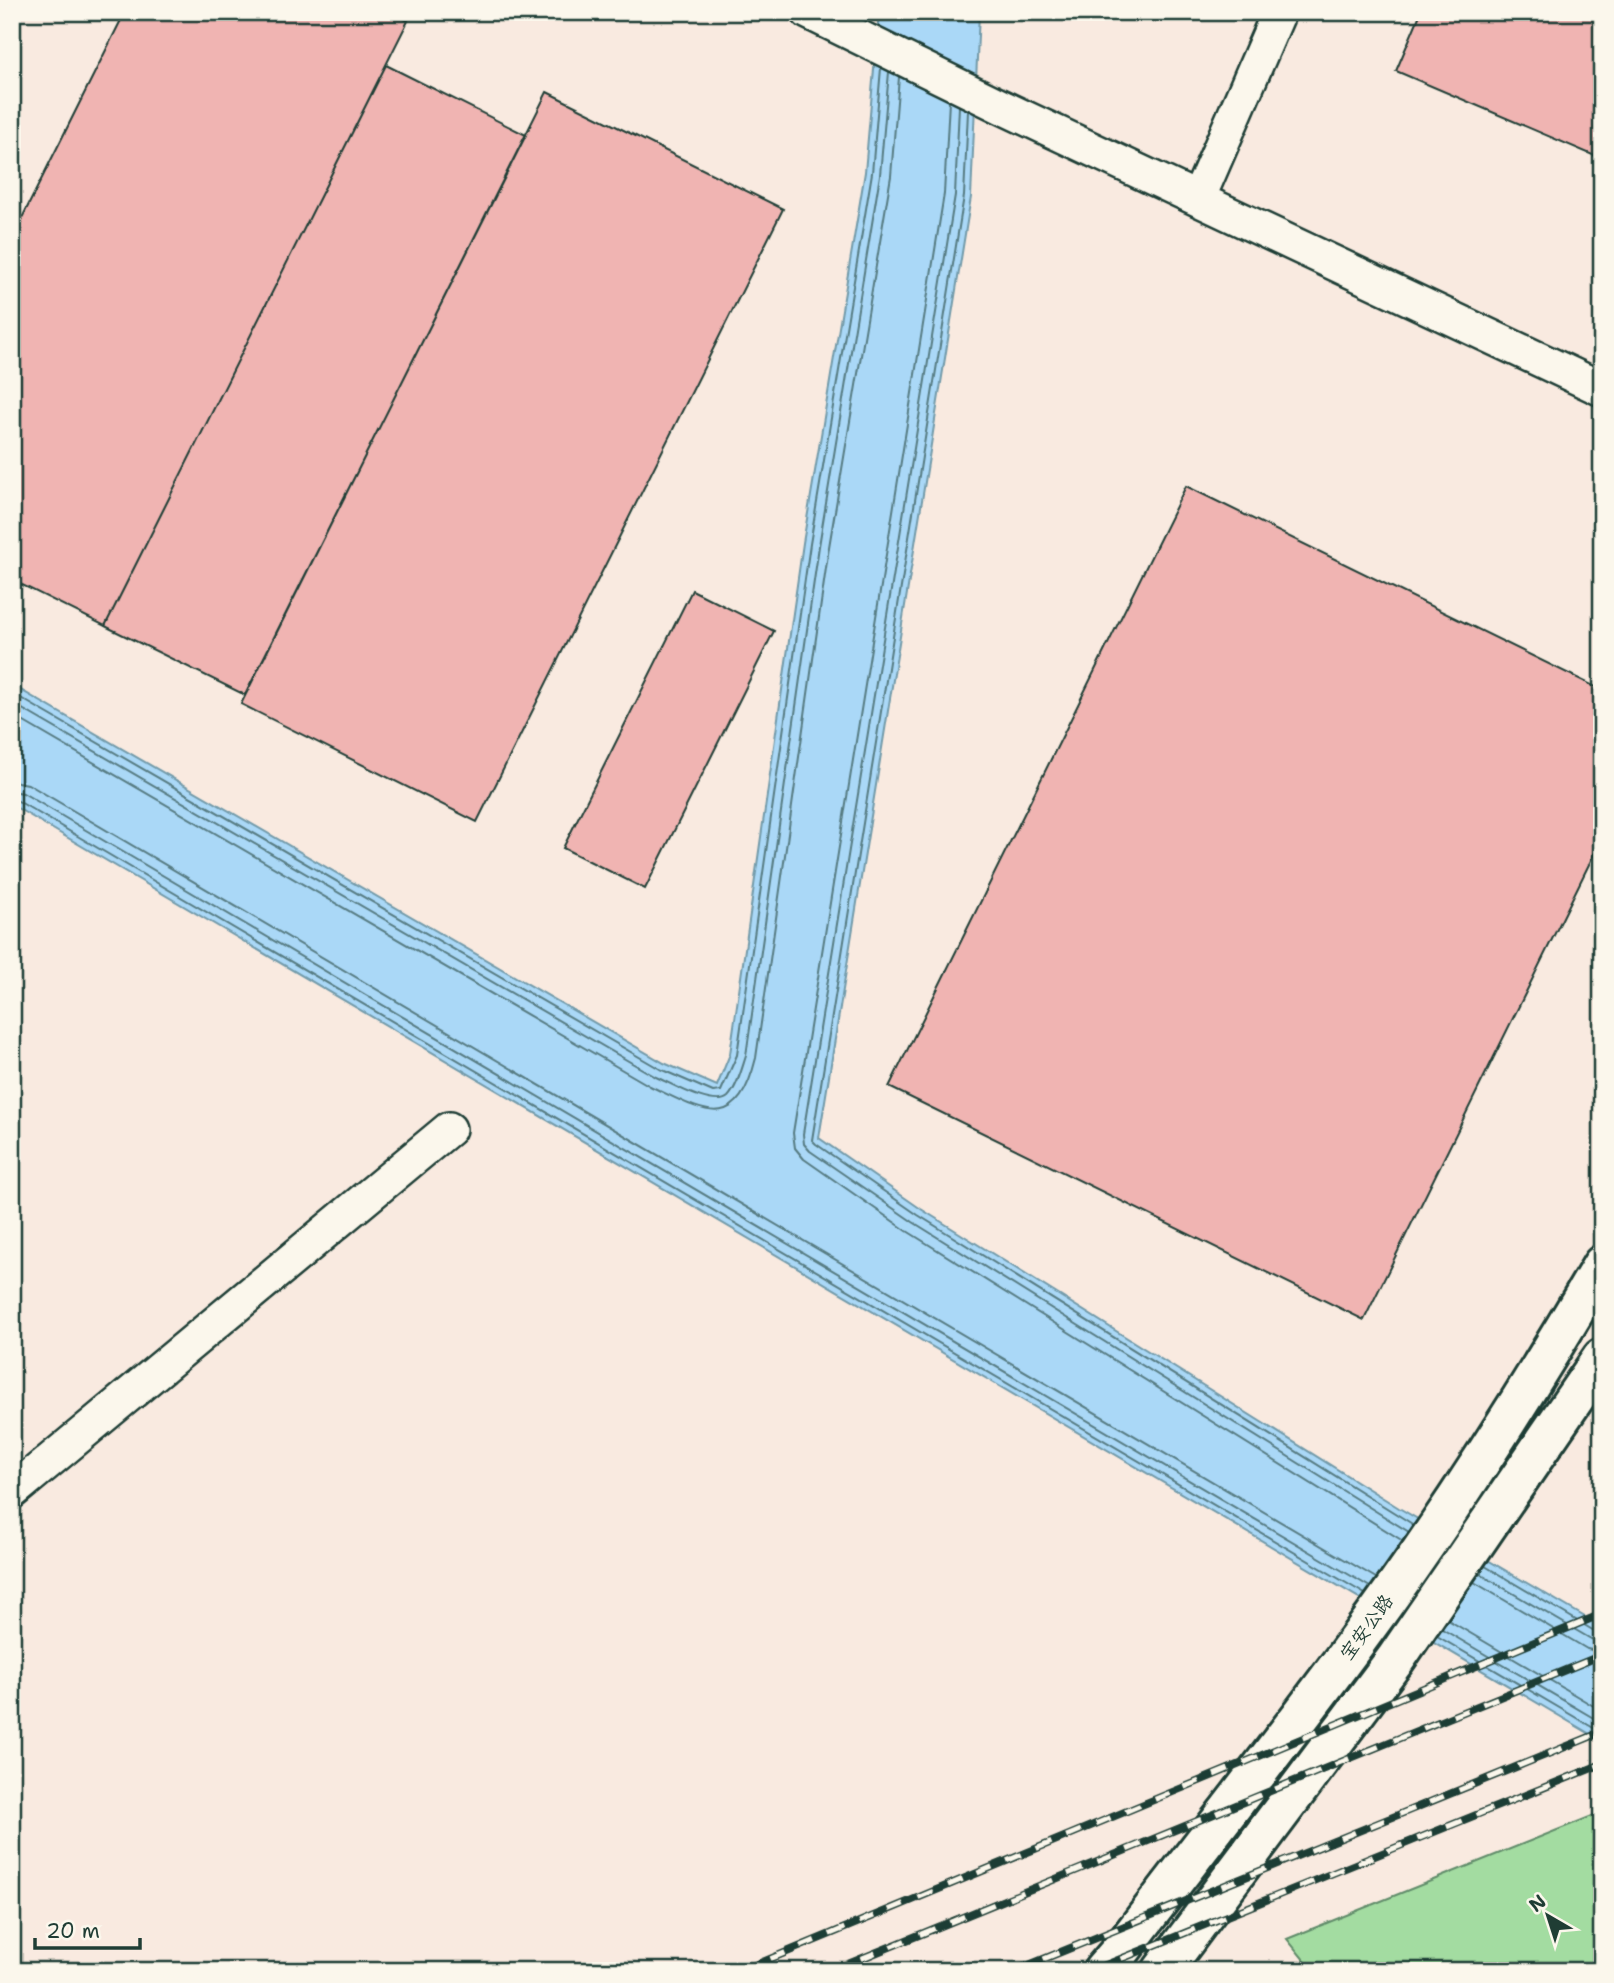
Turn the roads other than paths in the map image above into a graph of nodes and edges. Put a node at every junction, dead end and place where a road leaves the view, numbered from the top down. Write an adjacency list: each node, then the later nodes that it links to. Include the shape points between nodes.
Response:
1 (808, 12): 3 (street)
2 (1279, 12): 3 (street)
3 (1198, 199): 4 (street)
4 (1602, 389)
5 (449, 1129): 8 (street)
6 (1602, 1265): 9 (main road, 宝安公路, via 1458,1496 1361,1636)
7 (1602, 1358): 10 (main road, via 1395,1660)
8 (12, 1492)
9 (1103, 1971)
10 (1162, 1971)

